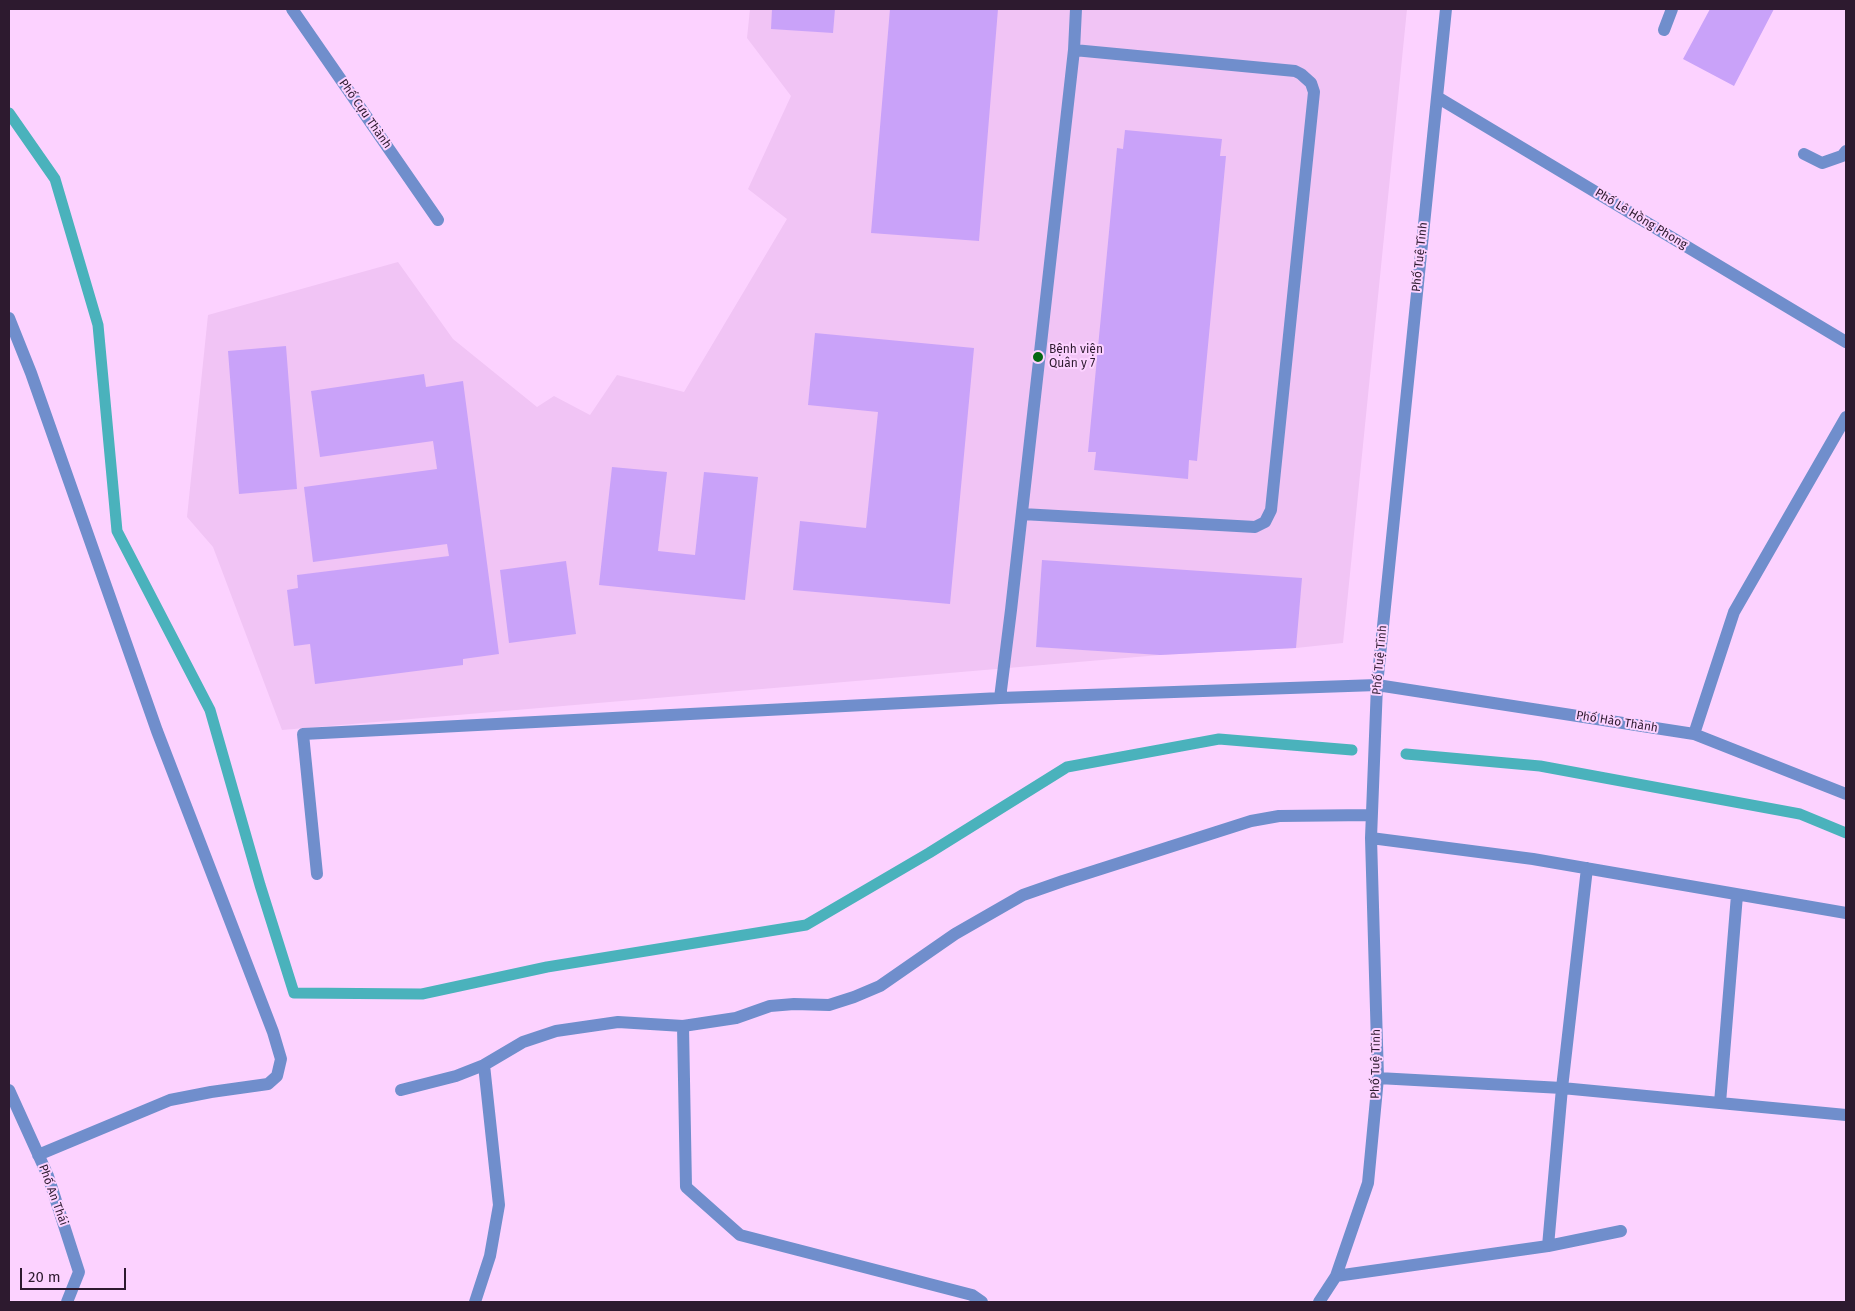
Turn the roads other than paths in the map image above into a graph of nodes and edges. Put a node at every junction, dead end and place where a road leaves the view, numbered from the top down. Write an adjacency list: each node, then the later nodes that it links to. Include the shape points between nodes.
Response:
1 (292, 9): 10 (street, Phố Cựu Thành)
2 (1076, 9): 6 (street)
3 (1446, 9): 7 (street, Phố Tuệ Tĩnh)
4 (1672, 9): 5 (street)
5 (1664, 30)
6 (1074, 50): 14 (street); 14 (street, via 1295,71 1311,83 1314,92 1271,510 1265,522 1255,527)
7 (1437, 97): 12 (street, Phố Lê Hồng Phong); 15 (street, Phố Tuệ Tĩnh)
8 (1846, 151): 9 (street, via 1842,156 1822,163)
9 (1804, 154)
10 (438, 220)
11 (9, 318): 33 (street, via 157,731 281,1059 277,1076 268,1084 170,1100)
12 (1846, 342)
13 (1846, 417): 17 (street, via 1734,612)
14 (1022, 514): 16 (street)
15 (1377, 685): 16 (street, Phố Hào Thành); 17 (street, Phố Hào Thành); 19 (street, Phố Tuệ Tĩnh)
16 (1000, 698): 22 (street, Phố Hào Thành, via 303,734)
17 (1694, 734): 18 (street, Phố Hào Thành)
18 (1846, 794)
19 (1371, 815): 20 (street, Phố Tuệ Tĩnh); 25 (street, via 1315,814 1252,821 1022,895 955,934 880,986 854,997 829,1005 770,1006 736,1018)
20 (1370, 838): 21 (street); 27 (street, Phố Tuệ Tĩnh)
21 (1587, 868): 23 (street); 28 (street)
22 (316, 874)
23 (1737, 894): 24 (street); 31 (street)
24 (1846, 913)
25 (683, 1026): 26 (street, via 618,1022 556,1031 523,1042); 39 (street, via 686,1188 740,1235 972,1295)
26 (484, 1065): 30 (street); 38 (street, via 499,1205 490,1256)
27 (1378, 1078): 28 (street); 36 (street, Phố Tuệ Tĩnh, via 1368,1184)
28 (1562, 1088): 31 (street); 35 (street)
29 (9, 1090): 33 (street, Phố An Thái)
30 (401, 1090)
31 (1720, 1103): 32 (street)
32 (1846, 1114)
33 (38, 1155): 37 (street, Phố An Thái, via 80,1272)
34 (1621, 1230): 35 (street)
35 (1548, 1246): 36 (street)
36 (1336, 1276): 40 (street, Phố Tuệ Tĩnh)
37 (67, 1302)
38 (475, 1302)
39 (982, 1302)
40 (1319, 1302)

